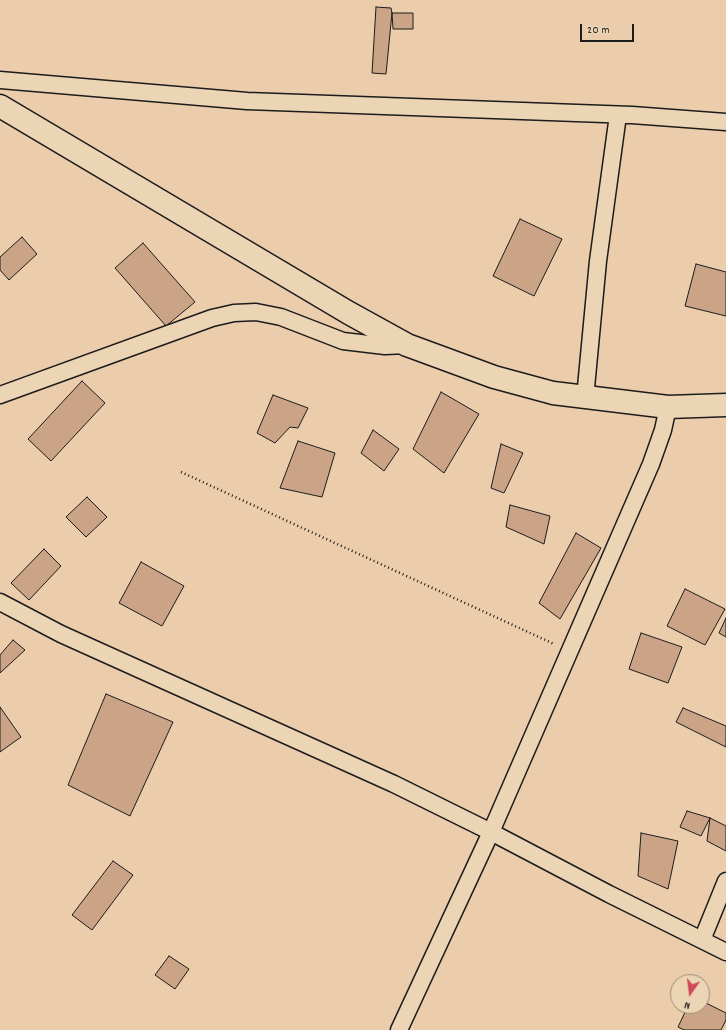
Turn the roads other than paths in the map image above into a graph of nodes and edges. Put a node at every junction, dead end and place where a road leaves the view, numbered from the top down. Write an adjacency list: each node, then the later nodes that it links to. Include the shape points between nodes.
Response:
1 (0, 80): 3 (street, via 247,101)
2 (0, 106): 5 (street)
3 (618, 115): 4 (street); 7 (street, via 598,261)
4 (726, 122)
5 (406, 345): 6 (street, via 385,346 343,341 281,317 256,312 234,313 205,321); 7 (street, via 494,377 553,393)
6 (0, 395)
7 (585, 398): 9 (street)
8 (726, 405): 9 (street)
9 (668, 407): 11 (street, via 651,464)
10 (0, 602): 11 (street, via 61,634 394,784)
11 (491, 832): 13 (street); 15 (street)
12 (726, 881): 13 (street)
13 (702, 940): 14 (street)
14 (726, 952)
15 (399, 1030)

